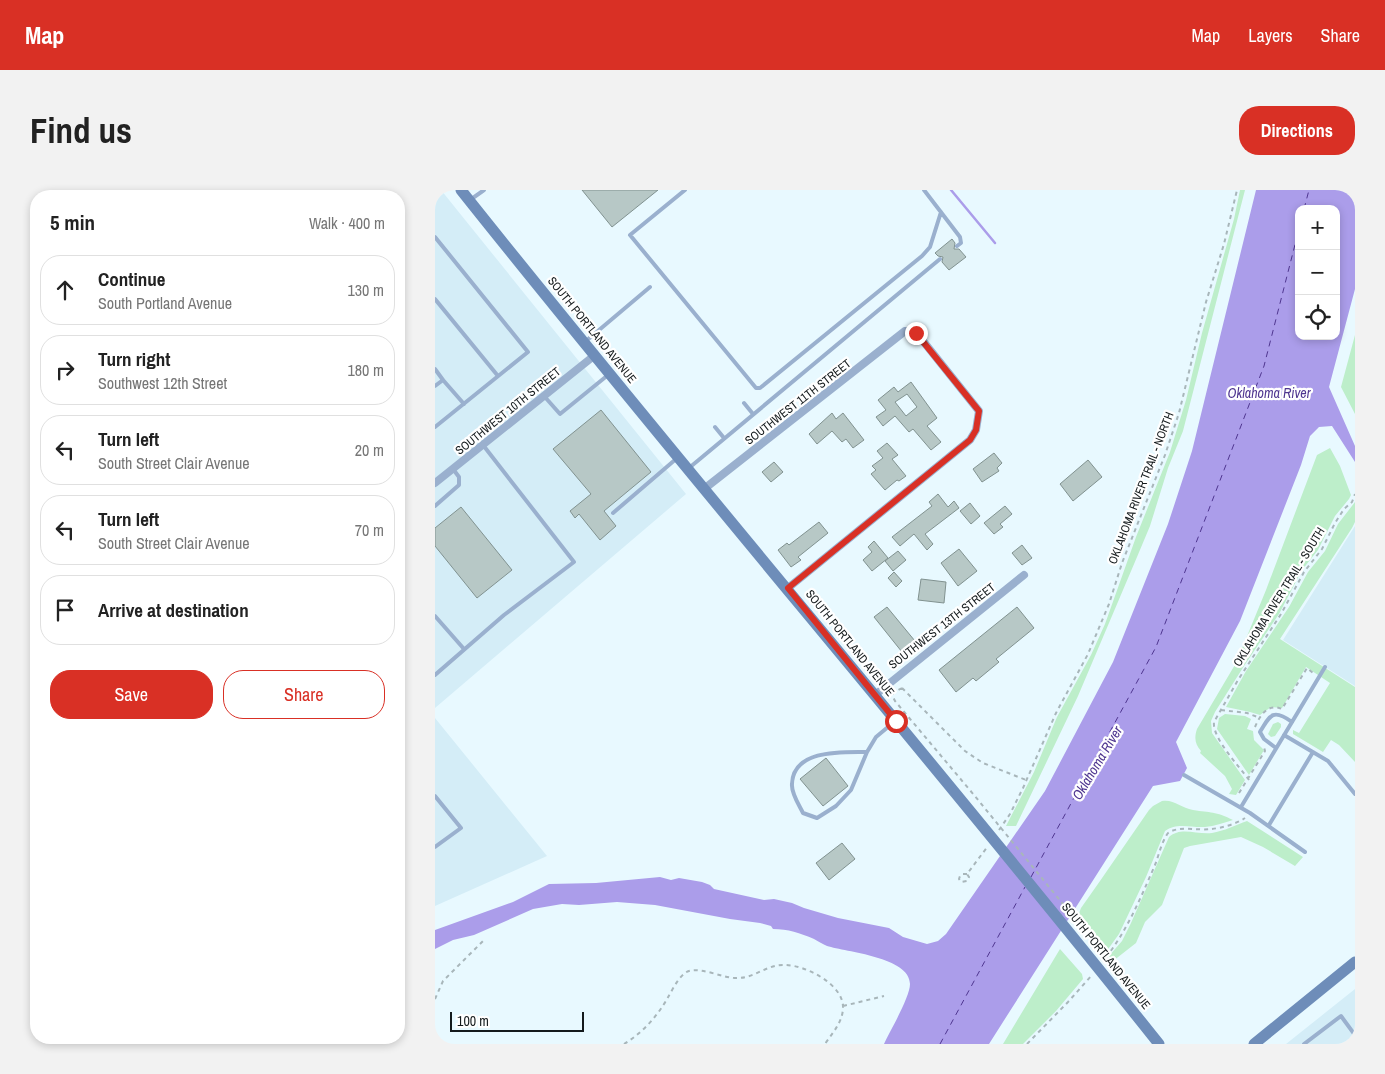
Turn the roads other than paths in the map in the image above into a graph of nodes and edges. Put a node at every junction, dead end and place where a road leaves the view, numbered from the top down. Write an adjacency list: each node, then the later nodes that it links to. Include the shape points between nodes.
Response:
1 (461, 190): 5 (main road, SOUTH PORTLAND AVENUE)
2 (484, 190): 5 (lane)
3 (685, 190): 6 (lane, via 630,235 756,388 922,256 930,247)
4 (924, 190): 6 (lane)
5 (469, 201): 12 (main road, SOUTH PORTLAND AVENUE)
6 (941, 212): 8 (lane, via 960,237 961,243)
7 (435, 237): 16 (lane, via 528,352)
8 (957, 246)
9 (941, 260): 22 (lane)
10 (650, 287): 12 (lane)
11 (435, 299): 16 (lane)
12 (584, 343): 13 (main road, SOUTH PORTLAND AVENUE)
13 (595, 355): 15 (main road, SOUTH PORTLAND AVENUE); 19 (street, SOUTHWEST 10TH STREET)
14 (435, 369): 17 (lane)
15 (610, 374): 19 (lane, via 560,414); 27 (main road, SOUTH PORTLAND AVENUE)
16 (499, 376): 21 (lane)
17 (443, 380): 18 (lane); 21 (lane)
18 (435, 386)
19 (544, 396): 26 (street, SOUTHWEST 10TH STREET)
20 (744, 403): 22 (lane)
21 (464, 404): 23 (lane)
22 (753, 414): 25 (lane)
23 (435, 427)
24 (715, 427): 25 (lane)
25 (724, 438): 29 (lane)
26 (483, 445): 28 (street, SOUTHWEST 10TH STREET); 37 (lane, via 574,562)
27 (678, 458): 29 (main road, SOUTH PORTLAND AVENUE); 33 (lane)
28 (453, 469): 30 (street, SOUTHWEST 10TH STREET); 32 (lane, via 459,477 459,485)
29 (688, 469): 31 (main road, SOUTH PORTLAND AVENUE)
30 (435, 483)
31 (704, 489): 35 (main road, SOUTH PORTLAND AVENUE); 35 (street, SOUTHWEST 11TH STREET, via 905,332 916,333 979,411 976,430 970,440)
32 (435, 506)
33 (613, 513)
34 (1024, 575): 40 (street, SOUTHWEST 13TH STREET)
35 (788, 588): 40 (main road, SOUTH PORTLAND AVENUE)
36 (435, 616): 37 (lane)
37 (464, 649): 39 (lane)
38 (1325, 667): 42 (lane)
39 (435, 675)
40 (875, 695): 41 (main road, SOUTH PORTLAND AVENUE)
41 (896, 721): 45 (lane, via 876,737); 56 (main road, SOUTH PORTLAND AVENUE)
42 (1292, 722): 43 (lane); 44 (lane, via 1280,714 1269,717 1260,732)
43 (1284, 735): 44 (lane); 46 (lane)
44 (1276, 748): 50 (lane)
45 (867, 752): 45 (lane, via 851,790 837,806 817,818 803,813 791,785 803,762 826,753)
46 (1313, 752): 48 (lane, via 1328,761); 51 (lane)
47 (1184, 775): 50 (lane)
48 (1355, 794)
49 (435, 796): 52 (lane, via 461,828)
50 (1241, 807): 51 (lane)
51 (1269, 825): 53 (lane)
52 (435, 847)
53 (1305, 852)
54 (1355, 962): 57 (main road)
55 (1355, 1035): 58 (lane, via 1341,1016)
56 (1159, 1044)
57 (1254, 1044)
58 (1304, 1044)

